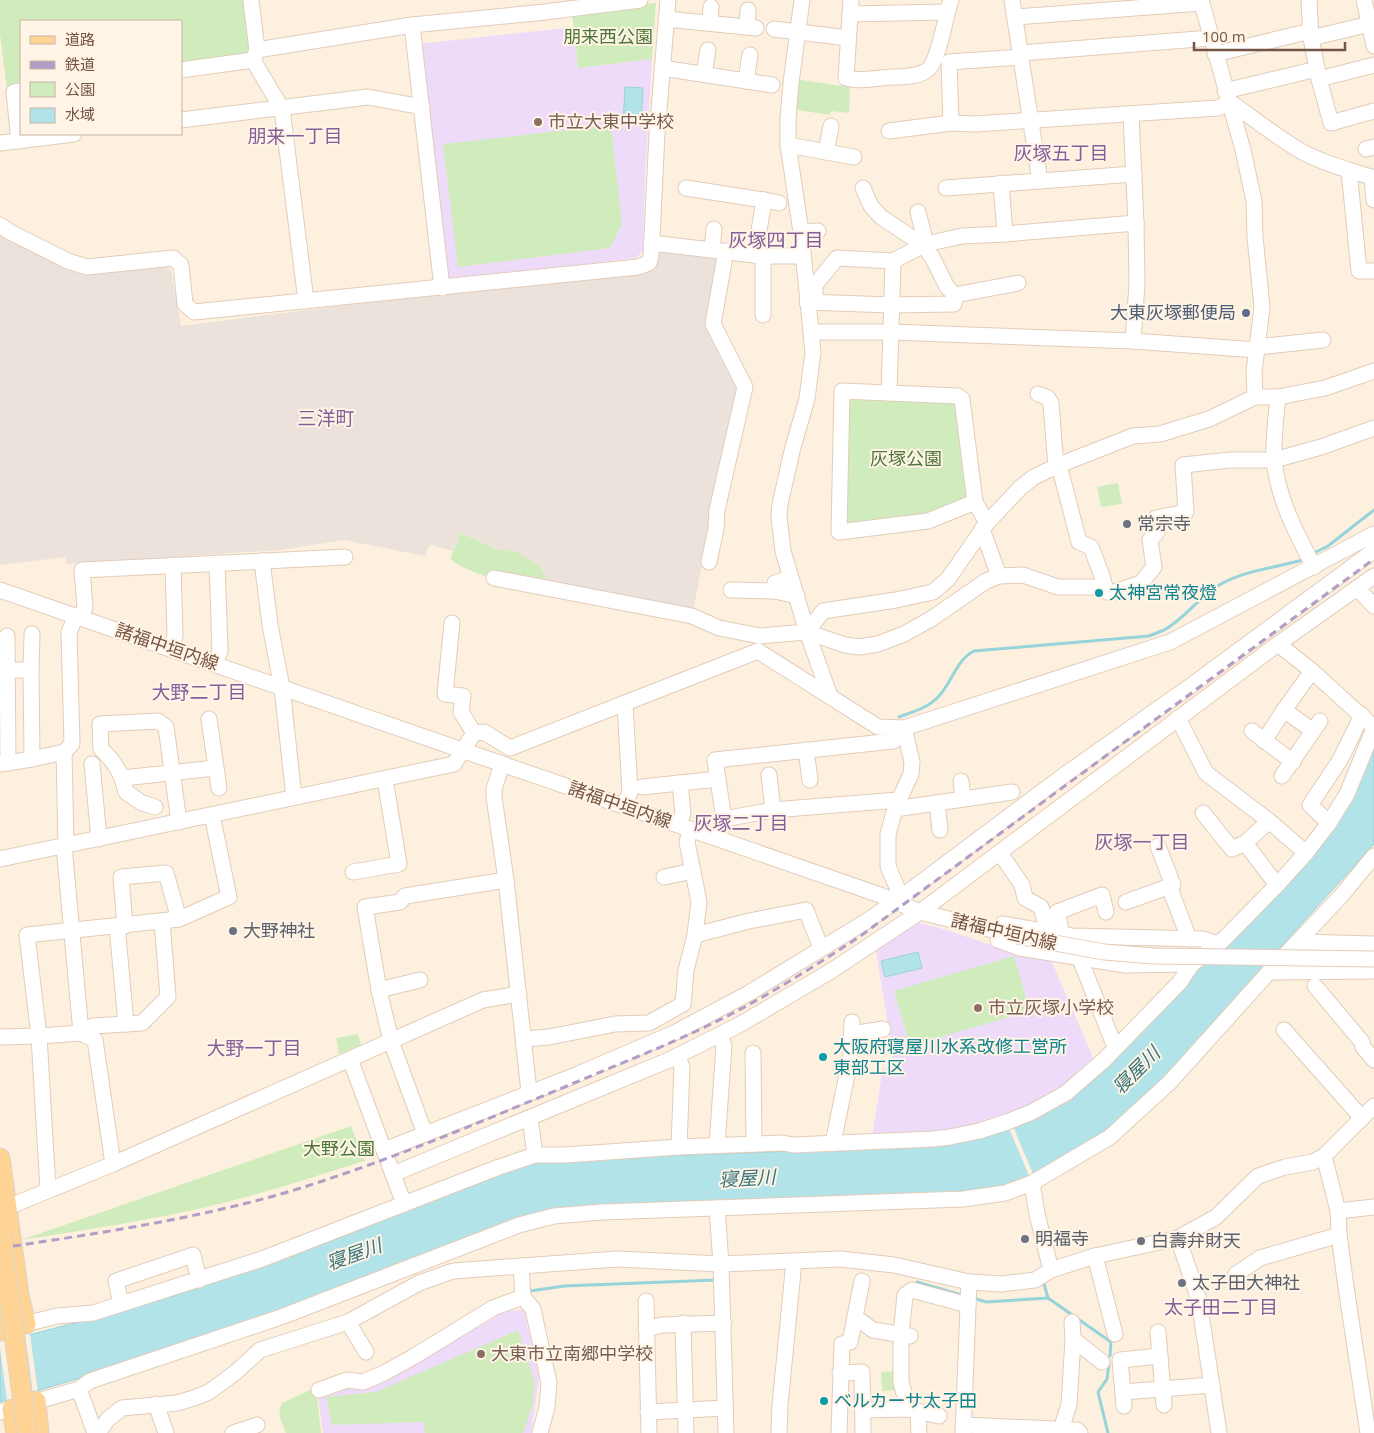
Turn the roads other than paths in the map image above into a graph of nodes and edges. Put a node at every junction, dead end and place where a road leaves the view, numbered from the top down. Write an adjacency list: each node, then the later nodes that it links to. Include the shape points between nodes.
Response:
1 (251, 0): 27 (street)
2 (640, 0): 9 (street)
3 (668, 0): 15 (street)
4 (802, 0): 20 (street)
5 (1012, 0): 14 (street)
6 (1309, 0): 21 (street)
7 (1364, 0): 17 (street)
8 (1194, 2): 14 (street); 23 (street)
9 (544, 6): 18 (street)
10 (949, 6): 12 (street); 22 (street, via 935,60 924,72 896,77 846,78)
11 (712, 7): 16 (street)
12 (851, 7): 22 (street)
13 (748, 10): 16 (street, via 751,27)
14 (1015, 17): 29 (street)
15 (666, 19): 16 (street); 31 (street)
16 (710, 23)
17 (1372, 24): 21 (street); 24 (street)
18 (412, 25): 27 (street); 39 (street)
19 (774, 30): 20 (street)
20 (798, 33): 22 (street); 51 (street, via 788,110)
21 (1311, 34): 26 (street); 34 (street)
22 (848, 38)
23 (1211, 38): 26 (street); 29 (street)
24 (1374, 46)
25 (708, 50): 33 (street)
26 (1215, 54): 38 (street)
27 (255, 55): 32 (street); 40 (street)
28 (750, 55): 35 (street)
29 (1021, 55): 44 (street); 45 (street, via 949,62)
30 (1374, 64): 34 (street)
31 (662, 68): 33 (street); 72 (street)
32 (182, 70)
33 (704, 74): 35 (street)
34 (1318, 74): 38 (street); 41 (street, via 1331,123)
35 (746, 81): 36 (street)
36 (772, 85)
37 (20, 91): 49 (street, via 14,92)
38 (1228, 96): 42 (street, via 1218,108); 54 (street, via 1298,149); 90 (street, via 1254,201 1262,307)
39 (422, 107): 40 (street, via 368,98); 80 (street)
40 (282, 109): 43 (street); 82 (street)
41 (1374, 111)
42 (1131, 115): 44 (street); 55 (street)
43 (182, 120)
44 (1032, 120): 45 (street); 57 (street)
45 (951, 123): 47 (street)
46 (831, 126): 52 (street)
47 (889, 131)
48 (66, 135): 49 (street)
49 (19, 141): 50 (street)
50 (0, 143)
51 (788, 145): 52 (street); 70 (street)
52 (826, 152): 53 (street)
53 (854, 157)
54 (1349, 170): 56 (street); 78 (street, via 1359,271)
55 (1134, 174): 57 (street); 66 (street)
56 (1373, 178): 63 (street)
57 (1040, 181): 58 (street)
58 (1000, 183): 61 (street); 71 (street)
59 (686, 188): 62 (street)
60 (863, 188): 73 (street, via 871,206 881,217)
61 (946, 188)
62 (764, 200): 64 (street); 75 (street)
63 (1374, 200)
64 (779, 203)
65 (918, 212): 73 (street)
66 (1136, 223): 71 (street); 89 (street, via 1137,284)
67 (0, 225): 82 (street, via 68,261 87,267 173,258 180,265 186,304 194,312)
68 (714, 229): 74 (street)
69 (818, 231): 70 (street)
70 (801, 232): 76 (street)
71 (1005, 234): 73 (street, via 962,236)
72 (651, 243): 74 (street); 80 (street, via 649,264 638,267)
73 (924, 245): 77 (street); 81 (street, via 947,287)
74 (719, 251): 75 (street); 104 (street, via 713,324 745,387 717,510 721,530)
75 (759, 255): 76 (street); 85 (street)
76 (803, 256): 83 (street)
77 (893, 260): 83 (street, via 837,258 815,285); 84 (street)
78 (1374, 271)
79 (1018, 283): 81 (street)
80 (442, 288): 82 (street)
81 (956, 296): 84 (street, via 954,304)
82 (306, 301)
83 (811, 302): 84 (street); 86 (street)
84 (891, 305): 87 (street)
85 (763, 315)
86 (815, 331): 87 (street); 111 (street, via 807,399 780,504 783,551)
87 (890, 332): 89 (street); 92 (street)
88 (1323, 340): 90 (street)
89 (1133, 341): 90 (street)
90 (1257, 349): 94 (street)
91 (1374, 372): 95 (street, via 1325,388)
92 (889, 393): 99 (street, via 958,396 962,399); 99 (street, via 842,391 839,532 928,521)
93 (1038, 394): 98 (street, via 1051,402)
94 (1255, 397): 95 (street); 98 (street, via 1209,419 1160,434 1133,436)
95 (1278, 397): 97 (street)
96 (1374, 428): 97 (street)
97 (1274, 460): 107 (street, via 1290,521); 116 (street, via 1183,465 1186,512 1156,518 1156,532 1150,540 1154,567 1140,583 1111,593)
98 (1057, 466): 100 (street, via 1021,487); 116 (street, via 1079,542 1091,547)
99 (976, 502): 100 (street)
100 (984, 526): 108 (street); 121 (street, via 948,578 933,592 823,611)
101 (1371, 536): 107 (street); 195 (street, via 1372,552)
102 (345, 557): 103 (street)
103 (262, 560): 105 (street); 132 (street)
104 (709, 562)
105 (217, 563): 106 (street); 128 (street, via 220,651)
106 (173, 565): 119 (street, via 82,570 85,607); 126 (street, via 175,636)
107 (1314, 567): 140 (street, via 1170,642)
108 (999, 576): 116 (street, via 1023,576 1058,588 1097,587); 121 (street, via 986,581 931,619 878,644 845,645)
109 (1374, 576): 112 (street)
110 (494, 578): 124 (street, via 692,616 719,628)
111 (792, 578): 115 (street, via 775,583); 117 (street)
112 (1357, 588): 118 (street); 125 (street)
113 (0, 590): 119 (street, 諸福中垣内線)
114 (731, 590): 115 (street)
115 (775, 591): 117 (street)
116 (1106, 591)
117 (797, 596): 121 (street)
118 (1374, 606)
119 (78, 616): 126 (street, 諸福中垣内線); 146 (street, via 69,632 72,744)
120 (452, 623): 142 (street, via 445,694 463,696 461,712)
121 (807, 632): 124 (street); 133 (street)
122 (32, 634): 130 (street)
123 (7, 636): 129 (street)
124 (760, 636): 127 (street)
125 (1278, 644): 131 (street); 137 (street)
126 (171, 649): 128 (street, 諸福中垣内線)
127 (758, 651): 133 (street); 134 (street)
128 (215, 664): 132 (street, 諸福中垣内線)
129 (8, 670): 130 (street); 149 (street)
130 (31, 670): 147 (street)
131 (1312, 672): 135 (street); 136 (street)
132 (282, 688): 144 (street, 諸福中垣内線); 164 (street)
133 (830, 696): 140 (street, via 878,727)
134 (625, 703): 142 (street, via 510,748 484,732); 168 (street, via 630,793)
135 (1284, 710): 143 (street); 148 (street, via 1316,726)
136 (1362, 716): 139 (street); 177 (street, via 1340,760 1310,805)
137 (1178, 718): 175 (street, via 1206,773); 185 (street)
138 (209, 719): 152 (street)
139 (1374, 729): 177 (street, via 1347,794)
140 (904, 730): 145 (street, via 893,741); 167 (street, via 912,762 911,774)
141 (1252, 731): 143 (street)
142 (474, 733): 144 (street)
143 (1264, 741): 148 (street)
144 (464, 750): 151 (street, 諸福中垣内線); 157 (street, via 454,764)
145 (806, 750): 158 (street, via 715,760); 170 (street)
146 (64, 752): 147 (street); 183 (street)
147 (32, 759): 149 (street)
148 (1293, 762): 155 (street)
149 (4, 763)
150 (92, 764): 181 (street)
151 (502, 764): 168 (street, 諸福中垣内線); 192 (street, via 494,797)
152 (215, 768): 153 (street); 162 (street)
153 (171, 773): 156 (street); 156 (street, via 166,727 158,721 100,724 101,749 113,760); 176 (street)
154 (769, 775): 171 (street)
155 (1282, 776)
156 (123, 778): 169 (street, via 126,792)
157 (385, 779): 164 (street); 189 (street, via 400,864)
158 (718, 779): 160 (street); 174 (street)
159 (961, 781): 165 (street)
160 (680, 783): 161 (street); 178 (street)
161 (642, 787)
162 (219, 788)
163 (1012, 792): 165 (street)
164 (294, 797): 173 (street)
165 (963, 799): 166 (street)
166 (937, 803): 167 (street); 179 (street)
167 (897, 804): 170 (street); 195 (street, via 888,834 888,866)
168 (623, 806): 178 (street, 諸福中垣内線)
169 (155, 807)
170 (813, 807): 171 (street)
171 (773, 810): 174 (street)
172 (1203, 812): 182 (street, via 1232,849)
173 (212, 815): 176 (street); 199 (street, via 229,897)
174 (724, 819): 180 (street)
175 (1269, 821): 182 (street); 186 (street)
176 (179, 822): 181 (street)
177 (1329, 824): 186 (street)
178 (684, 828): 180 (street, 諸福中垣内線); 190 (street)
179 (940, 830)
180 (718, 838): 195 (street, 諸福中垣内線)
181 (99, 839): 183 (street)
182 (1245, 843): 193 (street)
183 (65, 846): 188 (street); 203 (street)
184 (1158, 846): 194 (street, via 1172,885)
185 (1000, 852): 197 (street); 204 (street, via 1022,884 1025,898 1041,907)
186 (1306, 853): 193 (street)
187 (1374, 856): 207 (street, via 1342,896)
188 (0, 859)
189 (353, 872)
190 (693, 872): 191 (street); 205 (street, via 699,902)
191 (664, 877)
192 (506, 880): 218 (street, via 405,896 400,902 365,907); 219 (street)
193 (1277, 885): 208 (street)
194 (1169, 886): 196 (street); 206 (street)
195 (899, 899): 197 (street, 諸福中垣内線); 210 (street)
196 (1126, 902)
197 (920, 912): 200 (street, 諸福中垣内線); 224 (street, via 831,971)
198 (1106, 912): 204 (street, via 1102,895 1057,912)
199 (179, 919): 201 (street); 202 (street, via 166,873 121,878)
200 (956, 921): 204 (street); 211 (street, via 985,936 1020,948); 212 (street, 諸福中垣内線, bridge, via 1104,952 1153,956)
201 (162, 922): 202 (street); 220 (street, via 168,997 142,1023)
202 (121, 926): 203 (street); 220 (street)
203 (72, 931): 223 (street); 225 (street, via 27,935)
204 (1055, 933): 206 (street)
205 (695, 935): 210 (street, via 806,910); 227 (street, via 686,970 683,1004 649,1023 615,1024)
206 (1189, 939): 208 (street)
207 (1298, 942): 209 (street); 215 (street)
208 (1218, 944): 213 (street)
209 (1374, 944)
210 (821, 948): 234 (street, via 749,993 674,1033)
211 (1081, 958): 213 (street, via 1124,965); 229 (street)
212 (1374, 959)
213 (1192, 964): 229 (street, via 1180,982)
214 (1374, 971): 215 (street)
215 (1269, 972): 249 (street, via 1170,1082 1113,1135)
216 (420, 980): 218 (street)
217 (1315, 986): 233 (street)
218 (379, 990): 228 (street)
219 (519, 994): 227 (street); 228 (street, via 483,1000)
220 (126, 1024): 223 (street, via 93,1026)
221 (883, 1029): 239 (street, via 852,1028 851,1056)
222 (1284, 1030): 237 (street)
223 (81, 1034): 225 (street); 247 (street, via 95,1040)
224 (719, 1035): 231 (street); 241 (street, via 724,1045)
225 (39, 1036): 226 (street); 250 (street)
226 (0, 1037)
227 (524, 1039): 234 (street)
228 (391, 1041): 232 (street); 238 (street)
229 (1115, 1047): 239 (street, via 1066,1093 1007,1122 933,1139)
230 (753, 1053): 240 (street)
231 (677, 1056): 236 (street); 242 (street, via 682,1067)
232 (350, 1059): 243 (street); 247 (street)
233 (1374, 1060)
234 (529, 1092): 238 (street)
235 (1374, 1106): 237 (street)
236 (530, 1118): 244 (street); 248 (street)
237 (1362, 1118): 245 (street)
238 (425, 1134): 243 (street)
239 (834, 1143): 240 (street)
240 (754, 1144): 241 (street)
241 (717, 1145): 242 (street)
242 (679, 1147): 244 (street)
243 (384, 1150): 248 (street)
244 (535, 1155): 251 (street)
245 (1324, 1156): 255 (street); 258 (street, via 1313,1162 1258,1176 1216,1216)
246 (0, 1158): 252 (main road)
247 (113, 1164): 250 (street)
248 (393, 1174): 251 (street)
249 (1032, 1183): 254 (street, via 1005,1193 963,1199); 263 (street)
250 (48, 1190): 252 (street)
251 (404, 1204): 265 (street)
252 (8, 1207): 276 (main road)
253 (1374, 1207): 255 (street)
254 (717, 1208): 261 (street); 290 (street, via 554,1216 519,1225 281,1317 90,1381)
255 (1338, 1211): 257 (street)
256 (0, 1227): 307 (main road, bridge)
257 (1339, 1235): 264 (street, via 1260,1258); 287 (street)
258 (1178, 1238): 259 (street); 288 (street, via 1199,1300)
259 (1095, 1256): 263 (street); 280 (street)
260 (794, 1261): 261 (street); 267 (street, via 840,1259 894,1265); 316 (street)
261 (721, 1264): 262 (street, via 617,1260); 275 (street)
262 (521, 1266): 268 (street); 272 (street, via 454,1271 419,1283)
263 (1051, 1270): 267 (street, via 1035,1280 1000,1284)
264 (1236, 1274)
265 (199, 1280): 270 (street); 270 (street, via 193,1255 116,1281)
266 (862, 1281): 271 (street)
267 (968, 1295): 281 (street, via 912,1290 905,1295); 303 (street)
268 (523, 1297): 291 (street, via 493,1308 384,1373 363,1382 348,1380); 312 (street, via 533,1309 549,1383 548,1407)
269 (646, 1301): 278 (street)
270 (121, 1304): 276 (street, via 93,1313 57,1316)
271 (855, 1317): 281 (street, via 873,1330); 286 (street, via 850,1342 842,1344)
272 (348, 1322): 283 (street); 293 (street, via 260,1350 209,1392 177,1403)
273 (1072, 1322): 282 (street)
274 (683, 1323): 275 (street); 278 (street); 297 (street)
275 (724, 1323): 295 (street)
276 (26, 1324): 277 (street)
277 (0, 1326)
278 (646, 1329): 300 (street)
279 (1158, 1332): 284 (street)
280 (1115, 1334)
281 (906, 1336): 299 (street, via 901,1382)
282 (1073, 1338): 285 (street); 304 (street, via 1069,1405)
283 (366, 1352)
284 (1160, 1356): 289 (street); 289 (street, via 1120,1360 1123,1399)
285 (1102, 1362)
286 (840, 1373): 298 (street, via 862,1372); 317 (street)
287 (1367, 1380): 322 (street)
288 (1212, 1385): 289 (street); 321 (street)
289 (1163, 1389): 294 (street)
290 (79, 1390): 292 (street); 309 (street)
291 (320, 1390)
292 (36, 1401): 296 (street); 308 (main road)
293 (156, 1404): 309 (street, via 122,1408); 310 (street)
294 (1164, 1405)
295 (725, 1408): 297 (street); 315 (street)
296 (6, 1410): 306 (main road)
297 (685, 1410): 300 (street); 314 (street)
298 (863, 1410): 299 (street); 318 (street)
299 (913, 1410): 301 (street); 319 (street)
300 (648, 1412): 313 (street)
301 (939, 1416)
302 (257, 1425): 311 (street)
303 (964, 1429): 305 (street)
304 (1061, 1429): 305 (street); 320 (street)
305 (1027, 1431)
306 (16, 1433)
307 (27, 1433)
308 (39, 1433)
309 (97, 1433)
310 (166, 1433)
311 (233, 1433)
312 (540, 1433)
313 (648, 1433)
314 (686, 1433)
315 (726, 1433)
316 (779, 1433)
317 (839, 1433)
318 (862, 1433)
319 (919, 1433)
320 (1080, 1433)
321 (1219, 1433)
322 (1368, 1433)

